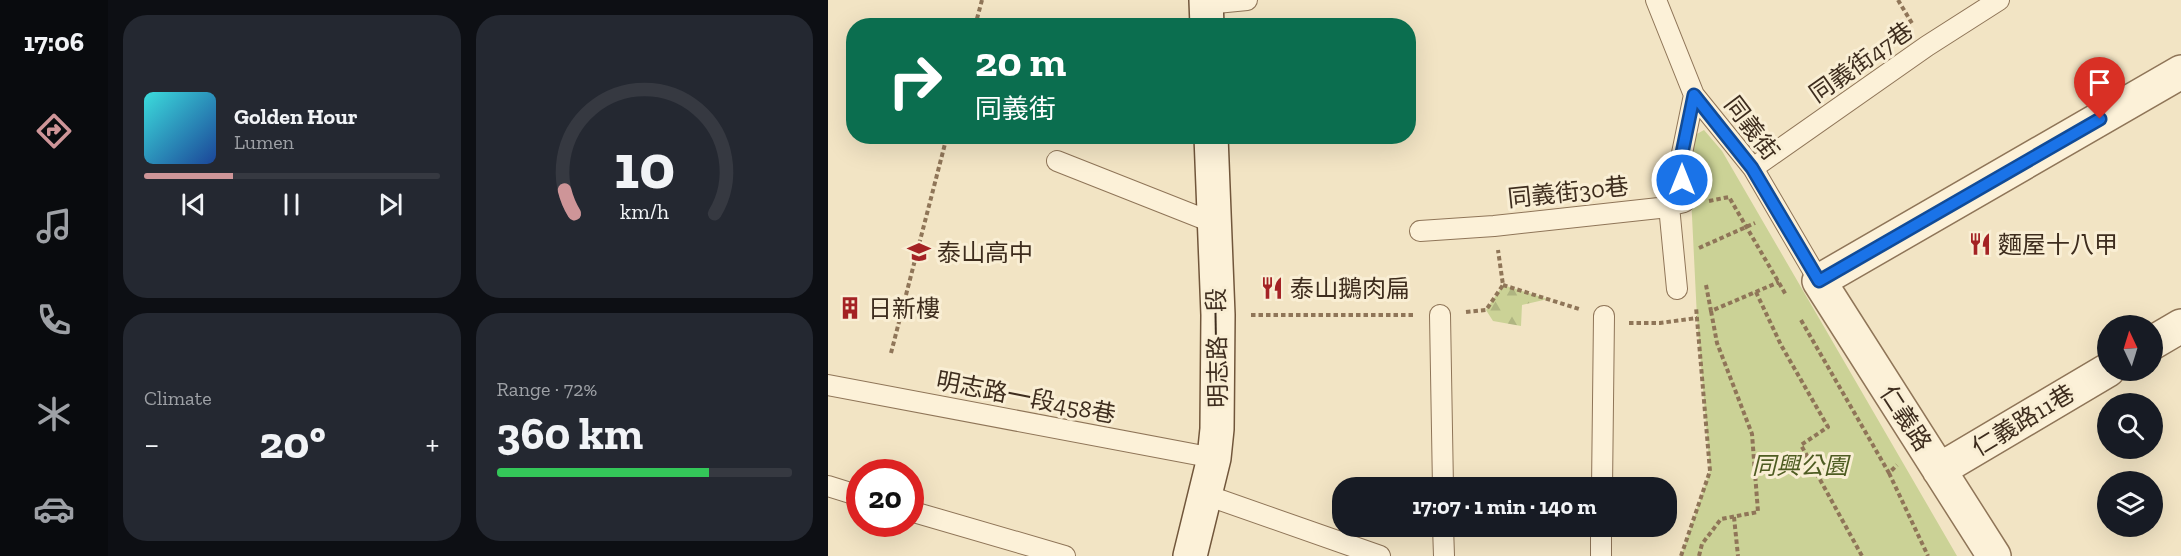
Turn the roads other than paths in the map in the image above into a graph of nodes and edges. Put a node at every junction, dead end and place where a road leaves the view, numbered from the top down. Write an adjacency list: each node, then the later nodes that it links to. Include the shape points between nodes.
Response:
1 (1247, 0): 4 (lane)
2 (1656, 0): 6 (lane, 同義街)
3 (1999, 0): 9 (lane, 同義街47巷)
4 (1206, 10)
5 (2181, 72): 13 (street)
6 (1694, 95): 9 (lane, 同義街); 10 (lane, via 1681,158 1684,202)
7 (1211, 144): 11 (street, 明志路一段)
8 (1057, 161): 11 (lane)
9 (1752, 168): 13 (lane, 同義街)
10 (1669, 206): 12 (lane, 同義街30巷); 14 (lane)
11 (1214, 223): 21 (street, 明志路一段, via 1218,315)
12 (1420, 231)
13 (1819, 281): 22 (street, 仁義路)
14 (1677, 289)
15 (1440, 315): 23 (lane)
16 (1604, 316): 24 (lane)
17 (2181, 326): 18 (street)
18 (2163, 337)
19 (2097, 377): 22 (street, 仁義路11巷)
20 (828, 385): 21 (lane, 明志路一段458巷)
21 (1214, 458): 27 (street, 明志路一段)
22 (1939, 470): 36 (street, 仁義路)
23 (1443, 477)
24 (1602, 477)
25 (828, 486): 26 (lane)
26 (846, 492)
27 (1206, 495): 32 (street, 明志路一段); 33 (lane)
28 (924, 515): 31 (lane)
29 (1443, 537): 34 (lane)
30 (1601, 537): 35 (lane)
31 (1065, 556)
32 (1190, 556)
33 (1380, 556)
34 (1444, 556)
35 (1600, 556)
36 (1994, 556)

